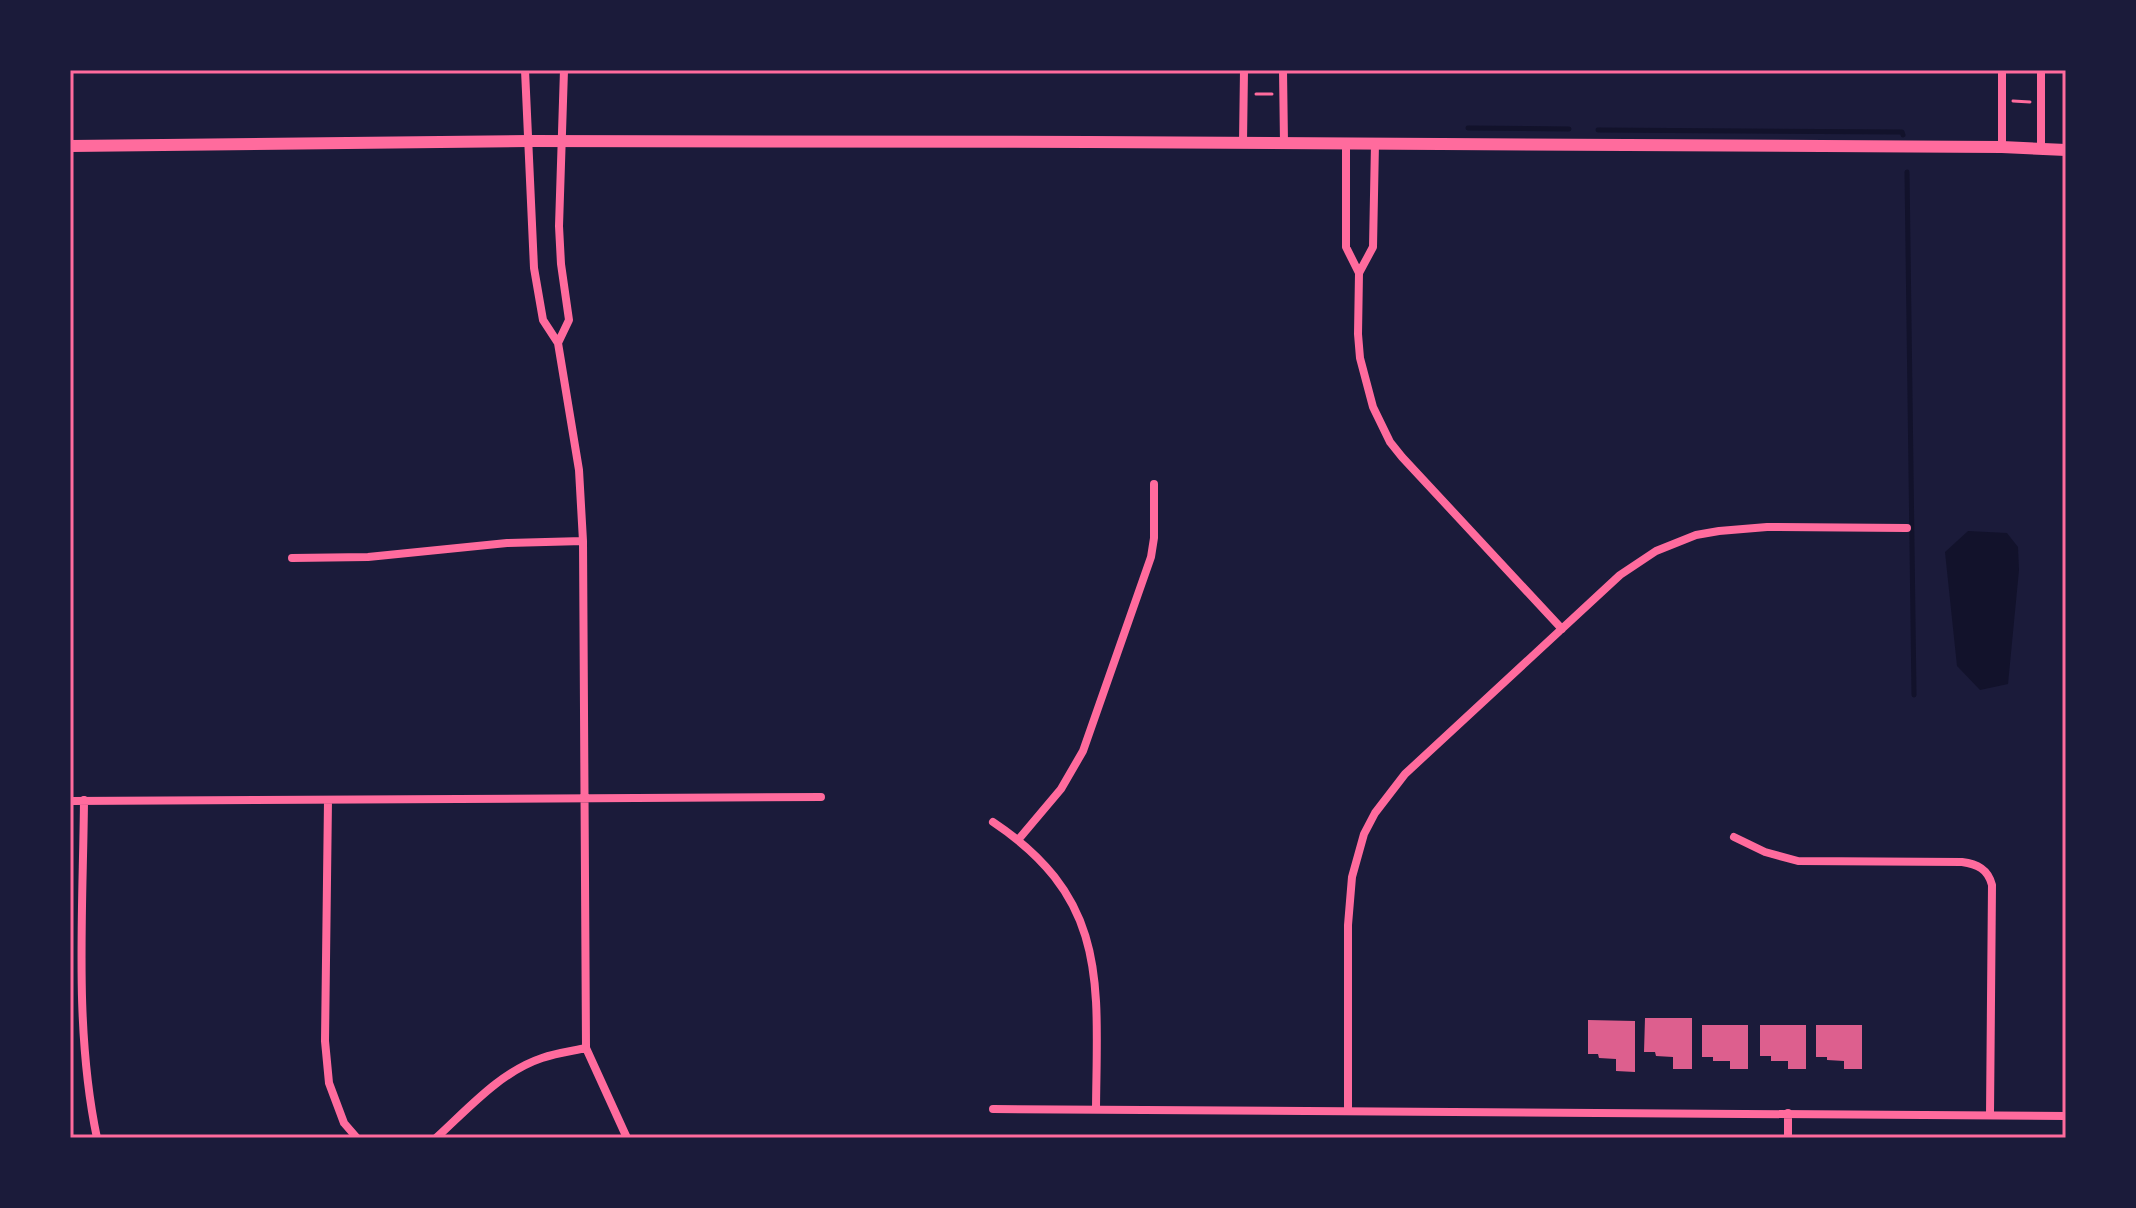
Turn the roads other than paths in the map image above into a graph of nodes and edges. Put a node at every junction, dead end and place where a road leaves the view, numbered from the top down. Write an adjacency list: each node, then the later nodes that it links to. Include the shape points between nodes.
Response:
1 (525, 70): 7 (street)
2 (564, 70): 8 (street)
3 (1244, 70): 9 (street)
4 (1283, 70): 10 (street)
5 (2002, 70): 14 (street)
6 (2041, 70): 15 (street)
7 (528, 141): 8 (street); 13 (street); 18 (street, via 534,268 543,320)
8 (562, 142): 9 (street); 18 (street, via 559,226 569,320)
9 (1243, 142): 10 (street)
10 (1284, 143): 11 (street)
11 (1346, 143): 12 (street); 17 (street, via 1346,247)
12 (1375, 143): 14 (street); 17 (street, via 1373,247)
13 (70, 146)
14 (2002, 147): 15 (street)
15 (2041, 150): 16 (street)
16 (2066, 150)
17 (1359, 273): 23 (street, via 1360,358 1373,407 1390,442)
18 (558, 343): 21 (street, via 579,470)
19 (1154, 484): 31 (street, via 1151,557 1093,726 1066,780)
20 (1907, 528): 23 (street, via 1767,527 1696,535 1637,562)
21 (583, 541): 22 (street); 27 (street)
22 (292, 558)
23 (1562, 629): 35 (street, via 1405,774 1364,834 1349,898)
24 (821, 797): 27 (street)
25 (84, 800): 26 (street); 28 (street); 39 (street, via 83,1035)
26 (328, 800): 27 (street); 40 (street, via 325,1041 329,1083 344,1123)
27 (585, 800): 32 (street)
28 (70, 801)
29 (993, 822): 31 (street)
30 (1734, 837): 37 (street, via 1798,861 1962,862 1990,876)
31 (1018, 840): 34 (street, via 1064,889 1087,941 1095,977)
32 (586, 1048): 41 (street, via 541,1058 504,1078); 42 (street)
33 (993, 1109): 34 (street)
34 (1096, 1109): 35 (street)
35 (1348, 1111): 36 (street)
36 (1788, 1113): 37 (street); 43 (street)
37 (1990, 1115): 38 (street)
38 (2066, 1116)
39 (97, 1138)
40 (357, 1138)
41 (436, 1138)
42 (627, 1138)
43 (1788, 1138)

